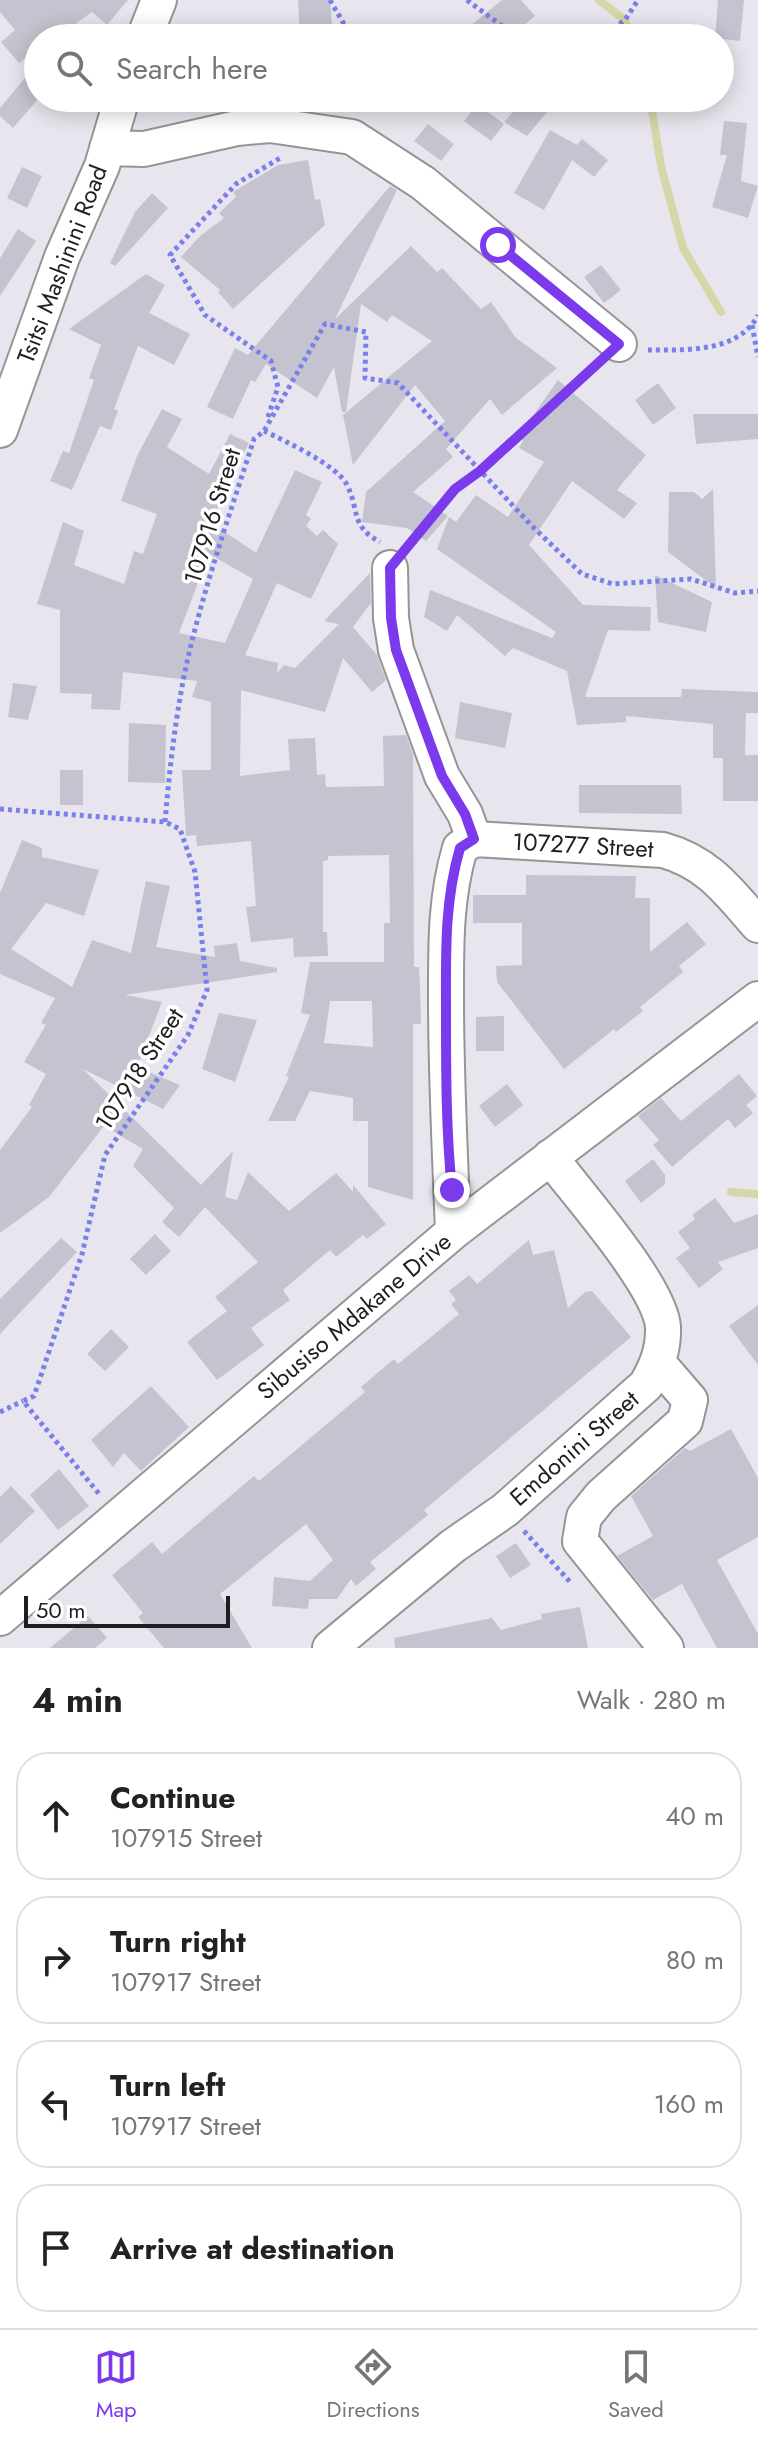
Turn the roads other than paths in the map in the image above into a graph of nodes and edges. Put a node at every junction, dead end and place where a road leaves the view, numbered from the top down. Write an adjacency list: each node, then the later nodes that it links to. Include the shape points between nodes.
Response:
1 (159, 0): 2 (street)
2 (150, 24)
3 (118, 112): 4 (street, Tsitsi Mashinini Road)
4 (107, 148): 5 (street, via 144,149 270,125 352,137 423,183); 6 (street, Tsitsi Mashinini Road)
5 (619, 344)
6 (0, 430)
7 (390, 568): 8 (street, via 396,650 442,776)
8 (474, 839): 9 (street, 107277 Street, via 663,850 685,856 705,867); 12 (street, via 460,848 445,924)
9 (758, 925)
10 (758, 999): 11 (street, Sibusiso Mdakane Drive)
11 (550, 1157): 12 (street, Sibusiso Mdakane Drive); 13 (street, via 648,1287 663,1324)
12 (453, 1232): 14 (street, Sibusiso Mdakane Drive)
13 (659, 1364): 15 (street, Emdonini Street, via 646,1385 505,1510); 16 (street, via 690,1400 685,1421 601,1496 584,1517 580,1541)
14 (0, 1618)
15 (330, 1648)
16 (666, 1648)

